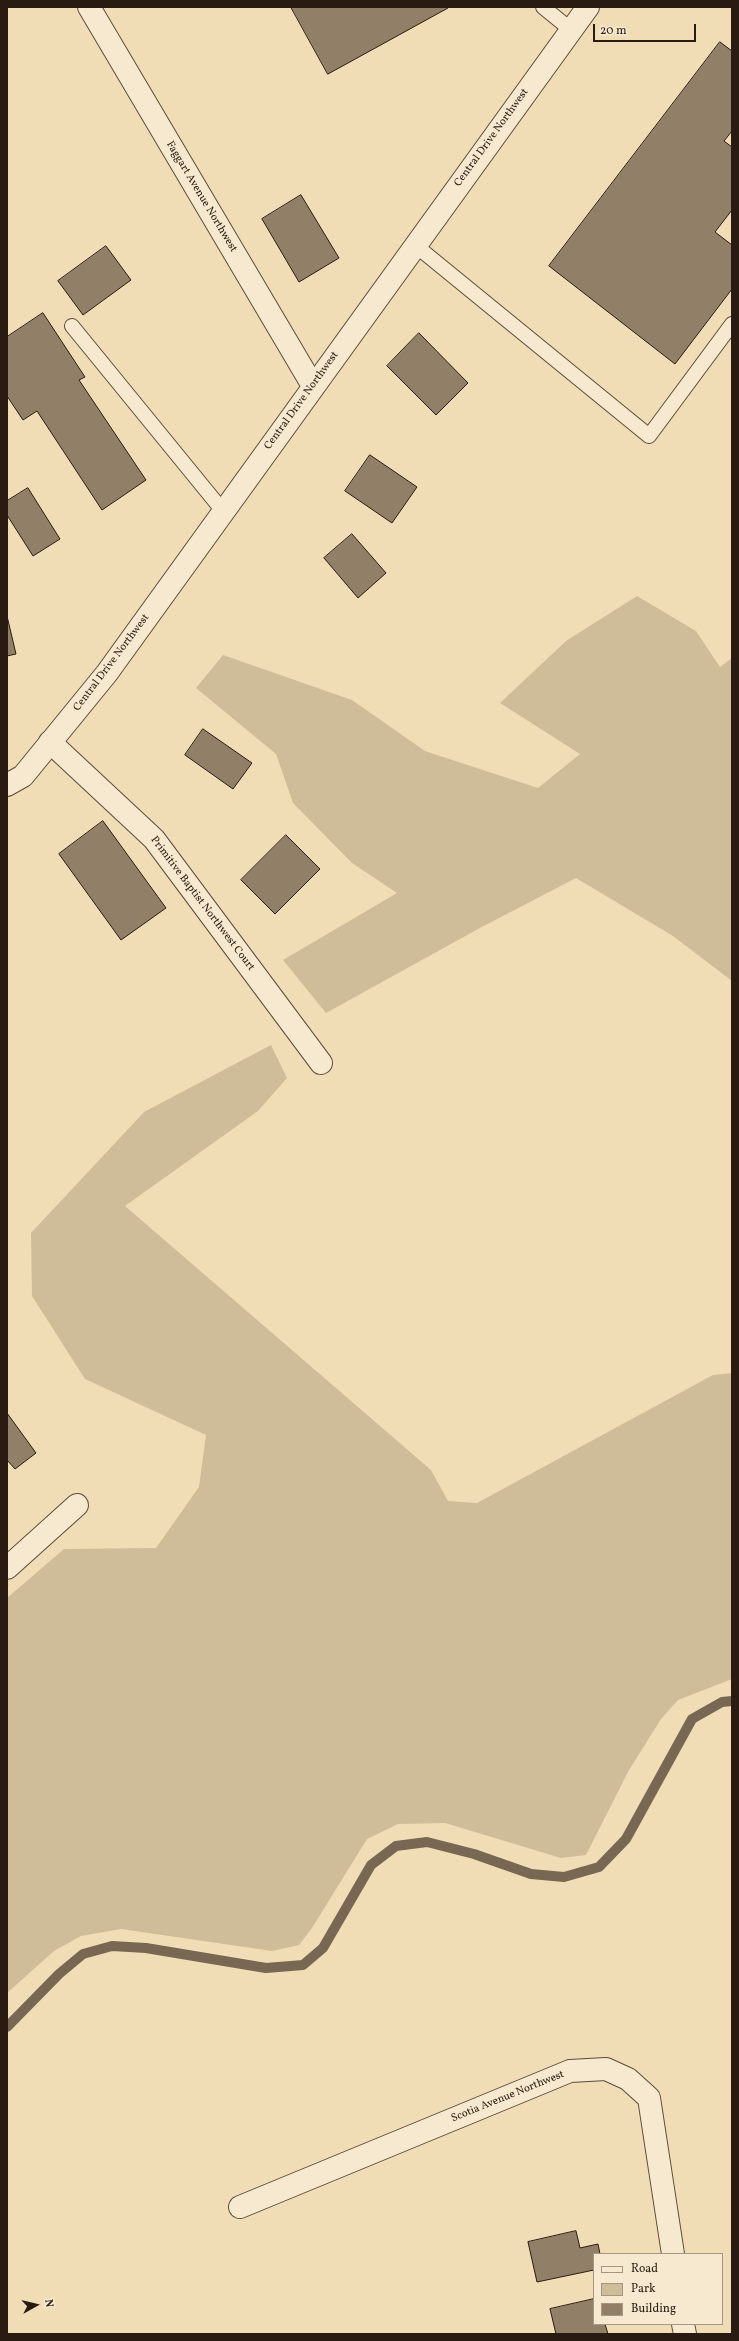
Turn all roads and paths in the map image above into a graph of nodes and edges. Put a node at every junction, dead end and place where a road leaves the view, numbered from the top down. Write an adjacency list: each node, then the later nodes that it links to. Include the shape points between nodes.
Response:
1 (89, 7): 8 (street, Faggart Avenue Northwest)
2 (543, 7): 4 (lane)
3 (588, 7): 4 (street, Central Drive Northwest)
4 (570, 29): 5 (street, Central Drive Northwest)
5 (415, 245): 6 (lane, via 649,436); 8 (street, Central Drive Northwest)
6 (732, 324)
7 (72, 326): 9 (lane)
8 (313, 386): 9 (street, Central Drive Northwest)
9 (223, 511): 10 (street, Central Drive Northwest, via 107,673)
10 (50, 742): 11 (street, Central Drive Northwest, via 23,776); 12 (street, Primitive Baptist Northwest Court, via 154,839)
11 (7, 785)
12 (321, 1063)
13 (77, 1505): 14 (street)
14 (7, 1568)
15 (240, 2207): 16 (street, Scotia Avenue Northwest, via 570,2071 606,2069 628,2079 649,2098)
16 (673, 2253)

